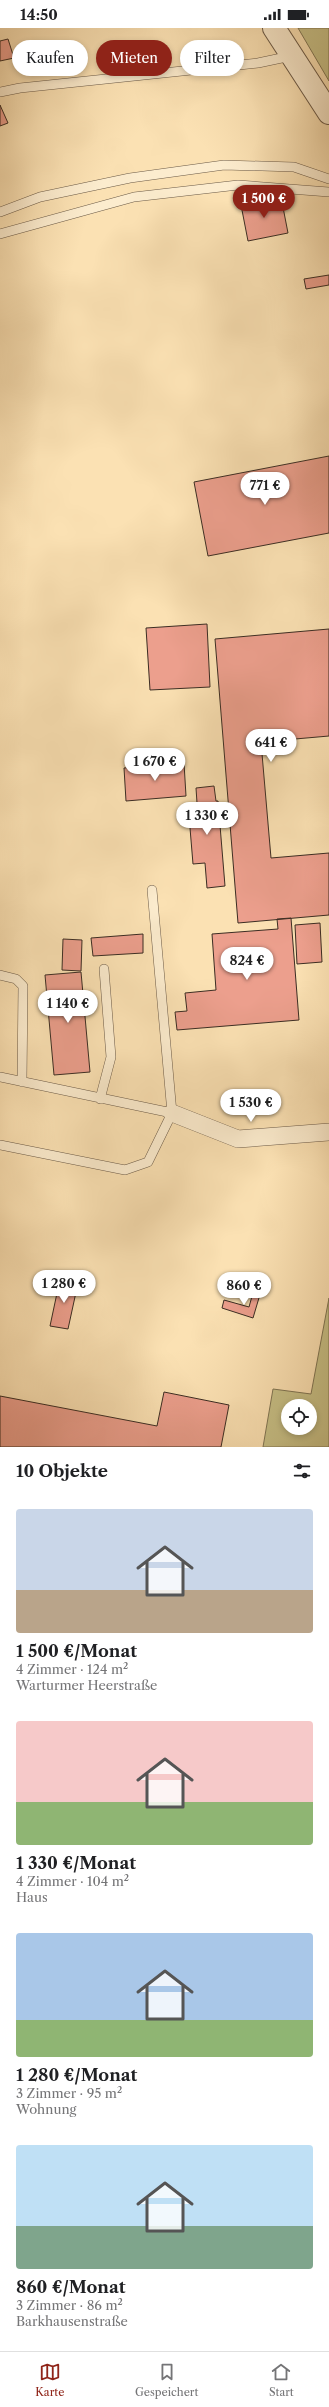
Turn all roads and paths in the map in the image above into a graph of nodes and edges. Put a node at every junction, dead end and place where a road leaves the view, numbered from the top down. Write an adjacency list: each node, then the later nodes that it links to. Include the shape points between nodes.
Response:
1 (274, 28): 2 (street)
2 (292, 56): 3 (lane, via 258,63); 4 (street)
3 (0, 92)
4 (329, 113)
5 (329, 179): 7 (lane, via 294,167 224,165 130,178 40,197)
6 (329, 192): 8 (lane, via 238,185 134,197)
7 (0, 212)
8 (0, 234)
9 (152, 890): 15 (lane)
10 (104, 969): 14 (lane, via 111,1057)
11 (0, 976): 13 (lane, via 16,979 23,986)
12 (0, 1077): 13 (lane)
13 (22, 1082): 14 (lane)
14 (100, 1099): 15 (lane)
15 (172, 1113): 16 (street, via 238,1139); 17 (lane, via 148,1162 126,1170)
16 (329, 1132)
17 (0, 1145)

